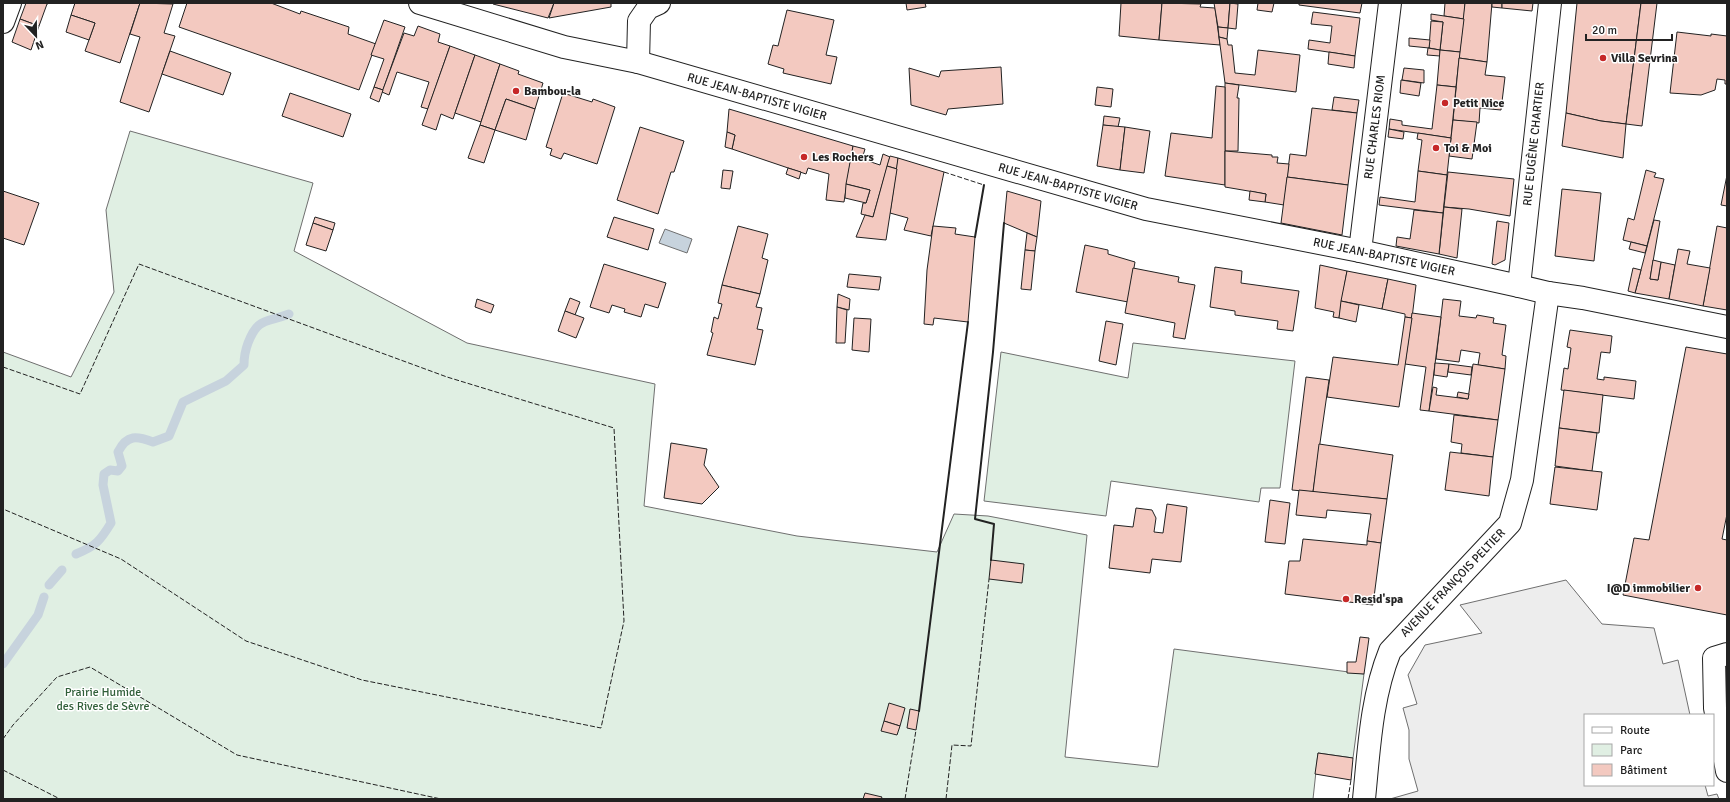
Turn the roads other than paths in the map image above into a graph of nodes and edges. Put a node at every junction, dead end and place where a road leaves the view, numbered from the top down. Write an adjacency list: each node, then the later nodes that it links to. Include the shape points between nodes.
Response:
1 (10, 3): 6 (street)
2 (420, 3): 7 (street, RUE JEAN-BAPTISTE VIGIER, via 564,47)
3 (1390, 3): 8 (street, RUE CHARLES RIOM)
4 (1550, 3): 9 (street, RUE EUGÈNE CHARTIER)
5 (650, 5): 7 (street, via 639,20)
6 (3, 22)
7 (638, 62): 8 (street, RUE JEAN-BAPTISTE VIGIER, via 1146,209)
8 (1360, 251): 9 (street, RUE JEAN-BAPTISTE VIGIER)
9 (1519, 286): 10 (street, RUE JEAN-BAPTISTE VIGIER)
10 (1548, 293): 11 (street, RUE JEAN-BAPTISTE VIGIER); 14 (street, AVENUE FRANÇOIS PELTIER, via 1522,480 1510,523 1390,651 1377,694)
11 (1727, 327)
12 (1721, 656): 13 (street, via 1715,708)
13 (1727, 770)
14 (1364, 799)

